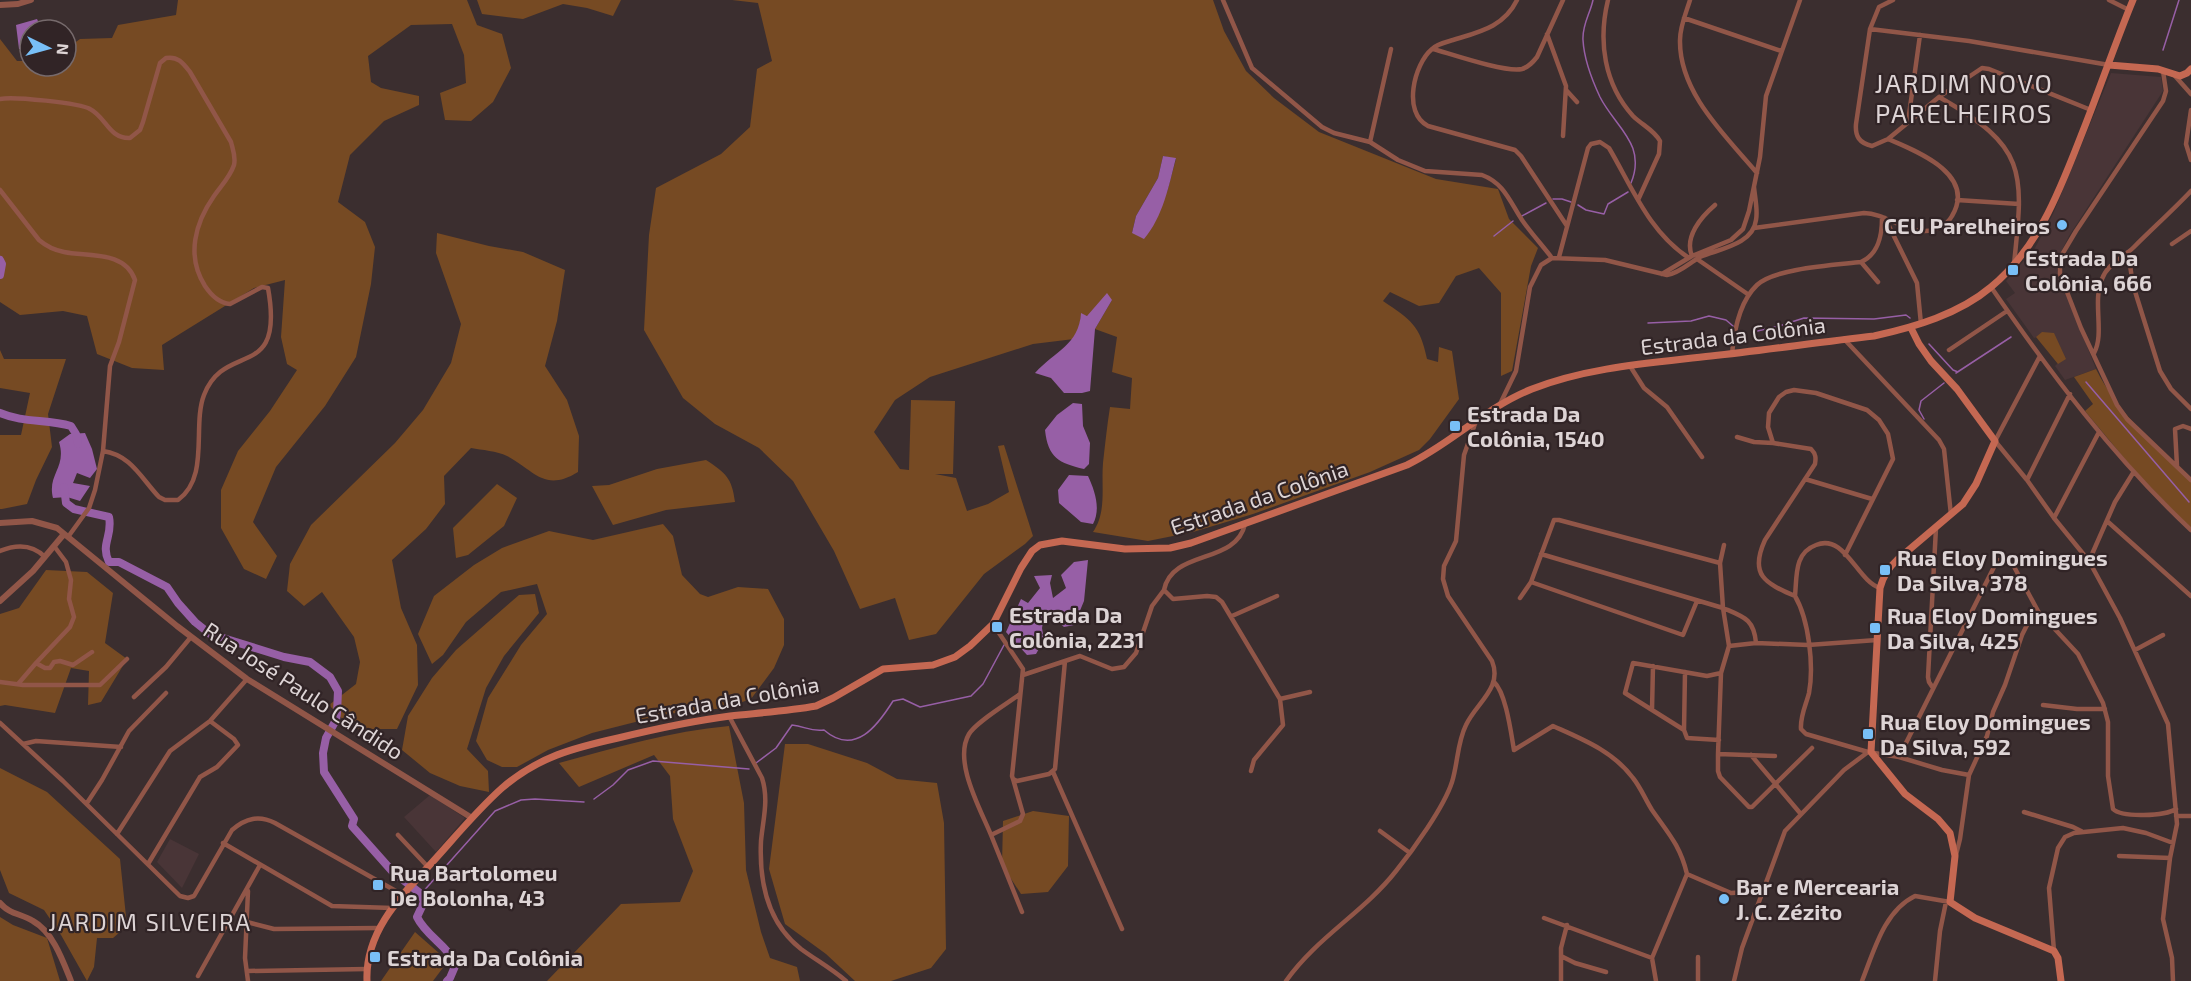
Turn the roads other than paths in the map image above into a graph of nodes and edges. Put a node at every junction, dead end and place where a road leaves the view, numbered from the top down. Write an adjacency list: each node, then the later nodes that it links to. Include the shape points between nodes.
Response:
1 (31, 0): 11 (street)
2 (1222, 0): 36 (street, via 1247,59 1262,78 1322,128)
3 (1516, 0): 18 (street, via 1498,24)
4 (1563, 0): 15 (street)
5 (1608, 0): 42 (street, via 1603,46 1609,76 1630,113 1660,141 1659,154)
6 (1690, 0): 13 (street)
7 (1800, 0): 19 (street)
8 (1893, 0): 14 (street, via 1879,7)
9 (2109, 0): 12 (street)
10 (2133, 0): 12 (main road, Estrada da Colônia)
11 (0, 5)
12 (2129, 10): 20 (main road, Estrada da Colônia)
13 (1684, 18): 19 (street); 38 (street, via 1680,42 1692,87 1713,120)
14 (1870, 29): 16 (street); 35 (street, via 1856,130 1860,140 1872,146)
15 (1547, 34): 18 (street, via 1537,57 1523,69); 26 (street)
16 (1920, 35): 20 (street); 33 (street)
17 (1391, 49): 36 (street)
18 (1432, 49): 47 (street, via 1415,81 1412,100 1417,118 1439,130 1515,150)
19 (1781, 51): 38 (street, via 1766,96)
20 (2109, 65): 22 (main road); 31 (main road, Estrada da Colônia)
21 (2191, 69): 23 (main road)
22 (2163, 71): 23 (main road); 65 (street, via 2163,101 2061,258 2060,274)
23 (2174, 75): 24 (street)
24 (2181, 83): 25 (street); 27 (street)
25 (2191, 85)
26 (1567, 90): 30 (street); 34 (street)
27 (2191, 94)
28 (1939, 97): 31 (street, via 1985,68); 33 (street); 44 (street, via 1972,116 2004,145 2018,178)
29 (0, 99): 78 (street, via 18,97 84,106 97,114 113,133 130,138 140,130 160,63 175,58 190,72 234,152 230,174 199,223 194,261 208,290 223,303 230,304 262,287 268,288 271,324 267,341 255,355 216,377 206,391 199,415 198,460 188,489 178,500 159,497 129,462)
30 (1577, 102)
31 (2089, 109): 56 (main road, Estrada da Colônia, via 2054,201 2033,242)
32 (2191, 110): 37 (street, via 2186,144)
33 (1908, 122): 35 (street)
34 (1563, 135)
35 (1888, 139): 43 (street, via 1938,163 1950,177)
36 (1370, 142): 53 (street, via 1425,171 1491,178)
37 (2191, 160)
38 (1757, 173): 39 (street)
39 (1755, 187): 48 (street); 54 (street, via 1746,222 1738,235)
40 (0, 190): 78 (street, via 46,246 66,253 102,255 125,267 134,277 109,372)
41 (2191, 191): 51 (street)
42 (1638, 200): 47 (street, via 1609,148 1595,143 1588,148); 54 (street, via 1661,234)
43 (1957, 200): 44 (street); 46 (street, via 1953,215 1933,230 1914,230)
44 (2019, 204): 56 (street)
45 (1715, 205): 54 (street, via 1694,231 1690,243)
46 (1883, 218): 48 (street, via 1864,213); 55 (street, via 1875,251); 61 (street, via 1917,283)
47 (1567, 226): 52 (street)
48 (1754, 228): 54 (street, via 1741,241)
49 (2191, 231): 50 (street)
50 (2172, 244)
51 (2128, 252): 65 (street, via 2110,266 2100,282); 71 (street, via 2133,285 2160,371)
52 (1559, 257): 53 (street); 54 (street, via 1605,260 1662,274)
53 (1552, 258): 70 (street, via 1541,265 1530,287 1519,359)
54 (1693, 258): 59 (street)
55 (1861, 262): 57 (street); 59 (street, via 1775,275 1760,282)
56 (2014, 264): 58 (main road, Estrada da Colônia)
57 (1878, 282)
58 (1991, 287): 60 (street); 61 (main road, Estrada da Colônia)
59 (1749, 295): 66 (street, via 1736,326)
60 (2007, 311): 64 (street); 67 (street)
61 (1921, 324): 62 (main road, Estrada da Colônia)
62 (1911, 328): 63 (main road, Estrada da Colônia); 76 (main road, via 1931,361 1958,389)
63 (1844, 339): 66 (main road, Estrada da Colônia); 86 (street, via 1939,440 1945,455)
64 (1949, 350)
65 (2094, 352): 80 (street, via 2120,410)
66 (1732, 354): 68 (main road, Estrada da Colônia)
67 (2040, 356): 69 (street); 76 (street)
68 (1629, 366): 70 (main road, Estrada da Colônia, via 1557,380); 79 (street, via 1644,388 1667,407)
69 (2070, 394): 74 (street); 83 (street)
70 (1500, 404): 72 (main road, Estrada da Colônia)
71 (2191, 409)
72 (1477, 418): 90 (main road, Estrada da Colônia, via 1425,457); 132 (street, via 1464,454 1456,541 1443,579 1448,596 1492,661)
73 (2191, 429): 80 (street, via 2175,429)
74 (2099, 432): 81 (street); 87 (street)
75 (1737, 437): 77 (street)
76 (1995, 441): 83 (street); 86 (main road, via 1968,497)
77 (1773, 443): 82 (street, via 1805,447 1815,453 1815,464); 85 (street, via 1769,413 1786,392 1816,393 1867,410 1888,434 1893,459)
78 (103, 451): 93 (street, via 89,508)
79 (1702, 457)
80 (2177, 466): 84 (street)
81 (2133, 474): 88 (street); 92 (street)
82 (1805, 479): 85 (street); 106 (street, via 1759,553 1761,576)
83 (2027, 480): 87 (street)
84 (2191, 480)
85 (1872, 499): 98 (street)
86 (1952, 515): 91 (main road)
87 (2054, 519): 100 (street)
88 (2107, 521): 100 (street); 107 (street)
89 (0, 523): 93 (street, Rua José Paulo Cândido, via 32,520 49,524)
90 (1245, 524): 104 (street, via 1241,536 1232,544 1172,572); 114 (main road, Estrada da Colônia, via 1170,548 1125,549 1062,542 1041,545 1021,568)
91 (1936, 528): 103 (main road, via 1890,566); 134 (street, via 1928,677)
92 (2191, 530)
93 (66, 536): 95 (street); 116 (street, Rua José Paulo Cândido)
94 (1724, 545): 101 (street)
95 (54, 546): 99 (street); 125 (street, via 66,562 74,617 70,627)
96 (0, 550): 99 (street, via 27,546)
97 (1541, 554): 101 (street, via 1554,520 1560,520); 102 (street); 110 (street)
98 (1845, 555): 103 (street, via 1872,586); 106 (street, via 1827,543 1806,549 1799,560)
99 (45, 557): 109 (street)
100 (2089, 561): 121 (street)
101 (1720, 563): 111 (street)
102 (1531, 582): 108 (street); 110 (street, via 1683,635)
103 (1880, 588): 117 (main road)
104 (1164, 590): 113 (street, via 1173,599 1216,597); 124 (street, via 1152,606 1136,653 1124,667 1112,669 1080,656)
105 (1277, 596): 113 (street)
106 (1795, 596): 119 (street, via 1802,610)
107 (2191, 596)
108 (1520, 598)
109 (0, 601)
110 (1697, 601): 111 (street)
111 (1723, 608): 118 (street, via 1746,618 1755,628); 120 (street)
112 (2038, 611): 134 (street, via 2010,560 2002,559 1995,565); 141 (street, via 2076,652); 158 (street, via 2022,635 1987,736)
113 (1232, 616): 139 (street)
114 (993, 624): 129 (street, via 1020,663); 143 (main road, Estrada da Colônia, via 955,657 933,665 883,669 816,706)
115 (2163, 635): 121 (street)
116 (191, 637): 130 (street, Rua José Paulo Cândido); 138 (street, via 166,668)
117 (1877, 640): 119 (street); 151 (main road)
118 (1756, 643): 119 (street); 120 (street)
119 (1808, 645): 151 (street, via 1810,680 1801,729 1806,734)
120 (1729, 646): 128 (street)
121 (2135, 650): 162 (street, via 2168,724)
122 (92, 652): 125 (street, via 73,665 60,661 45,668)
123 (128, 659): 133 (street, via 100,685)
124 (1065, 661): 129 (street); 157 (street)
125 (36, 663): 133 (street)
126 (1653, 666): 127 (street); 142 (street); 142 (street, via 1633,663 1624,693)
127 (1685, 672): 128 (street, via 1707,676); 146 (street)
128 (1721, 673): 147 (street)
129 (1023, 675): 136 (street)
130 (247, 679): 144 (street); 167 (street, Rua José Paulo Cândido)
131 (0, 682): 133 (street)
132 (1494, 682): 175 (street, via 1464,728 1451,786); 182 (street, via 1503,698 1514,750 1553,726 1602,749 1629,773 1678,845)
133 (18, 684)
134 (1933, 688): 155 (street)
135 (166, 693): 149 (street, via 135,724)
136 (1021, 693): 159 (street); 172 (street, via 970,733 964,749 967,776)
137 (1310, 693): 139 (street)
138 (134, 697)
139 (1280, 699): 156 (street, via 1283,725 1254,760)
140 (2043, 705): 141 (street)
141 (2105, 709): 162 (street, via 2113,809 2120,814 2137,814)
142 (1652, 710): 146 (street)
143 (729, 716): 167 (main road, Estrada da Colônia, via 568,750 515,778); 206 (street, via 765,788 761,855 772,914 789,938)
144 (210, 721): 170 (street, via 170,751); 179 (street, via 238,745 217,767 200,777)
145 (0, 723): 148 (street)
146 (1684, 730): 147 (street, via 1687,738)
147 (1719, 740): 152 (street)
148 (23, 744): 149 (street); 161 (street)
149 (121, 747): 161 (street)
150 (1812, 748): 160 (street)
151 (1869, 752): 155 (street); 164 (street, via 1844,770); 176 (main road, via 1905,794 1948,829)
152 (1719, 754): 153 (street); 160 (street, via 1720,777 1749,807)
153 (1751, 755): 154 (street); 160 (street)
154 (1775, 756)
155 (1899, 757): 158 (street)
156 (1251, 771)
157 (1053, 772): 159 (street); 194 (street)
158 (1969, 775): 176 (street)
159 (1013, 779): 172 (street, via 1023,814 1020,821)
160 (1776, 784): 164 (street)
161 (87, 803): 170 (street)
162 (2176, 809): 165 (street)
163 (2024, 812): 169 (street)
164 (1800, 813): 184 (street, via 1785,831)
165 (2176, 816): 166 (street); 174 (street)
166 (2191, 816)
167 (472, 818): 181 (main road, Estrada da Colônia)
168 (1380, 831): 175 (street)
169 (2082, 832): 174 (street, via 2129,828); 195 (street, via 2065,837 2056,853 2049,895)
170 (117, 834): 179 (street)
171 (398, 835): 181 (street)
172 (991, 835): 189 (street)
173 (223, 843): 179 (street, via 194,896 188,898 180,896); 180 (street); 185 (street, via 240,823 254,818 268,820)
174 (2174, 843): 178 (street)
175 (1410, 853): 207 (street, via 1390,879 1300,963)
176 (1955, 856): 186 (main road)
177 (2119, 856): 178 (street)
178 (2170, 858): 215 (street, via 2163,919)
179 (148, 864)
180 (260, 865): 183 (street); 188 (street, via 332,906)
181 (428, 867): 185 (main road, Estrada da Colônia)
182 (1687, 874): 184 (street, via 1731,894); 198 (street)
183 (248, 889): 191 (street); 202 (street)
184 (1762, 891): 211 (street)
185 (403, 895): 188 (main road, Estrada da Colônia)
186 (1948, 902): 195 (main road, via 1975,918); 212 (street, via 1915,896 1899,906 1887,922); 213 (street)
187 (0, 903): 203 (street, via 42,927)
188 (392, 909): 193 (main road, Estrada da Colônia)
189 (1022, 912)
190 (1544, 918): 192 (street)
191 (247, 922): 193 (street, via 274,929); 200 (street)
192 (1567, 925): 196 (street); 198 (street)
193 (379, 928): 199 (main road, Estrada da Colônia)
194 (1122, 929)
195 (2054, 951): 214 (main road)
196 (1561, 957): 201 (street); 208 (street)
197 (1698, 957): 210 (street)
198 (1652, 958): 209 (street)
199 (367, 969): 200 (street); 205 (main road, Estrada da Colônia)
200 (247, 971): 204 (street)
201 (1606, 972)
202 (198, 976)
203 (71, 981)
204 (248, 981)
205 (368, 981)
206 (846, 981)
207 (1286, 981)
208 (1561, 981)
209 (1656, 981)
210 (1698, 981)
211 (1734, 981)
212 (1862, 981)
213 (1935, 981)
214 (2061, 981)
215 (2173, 981)

